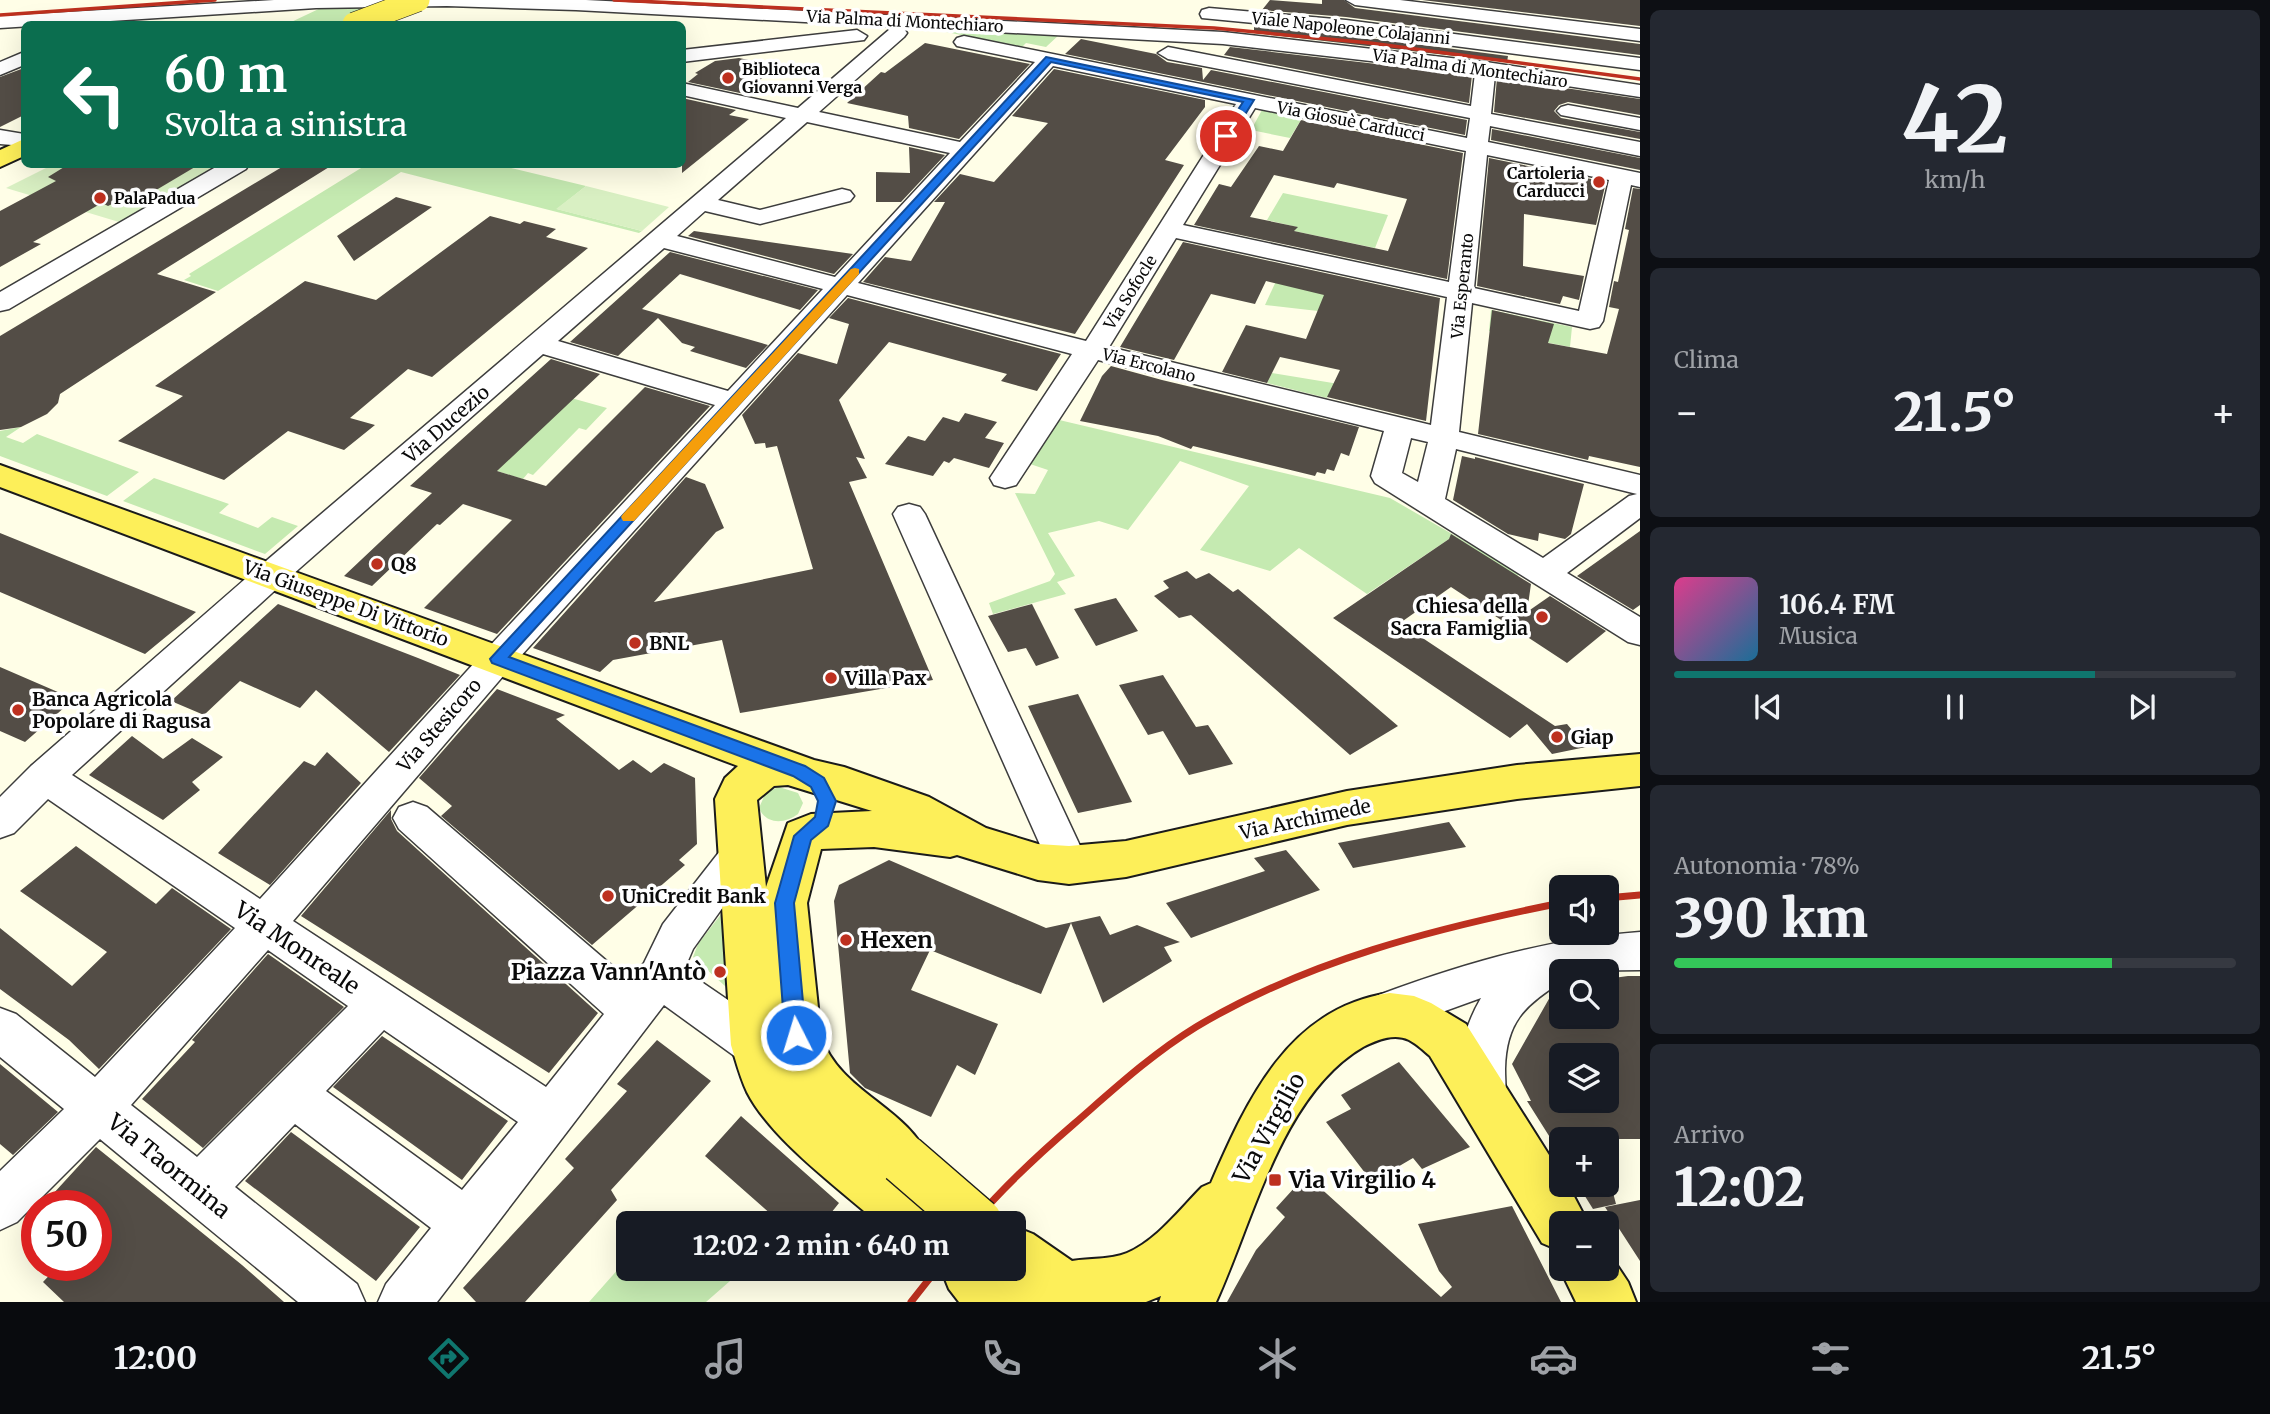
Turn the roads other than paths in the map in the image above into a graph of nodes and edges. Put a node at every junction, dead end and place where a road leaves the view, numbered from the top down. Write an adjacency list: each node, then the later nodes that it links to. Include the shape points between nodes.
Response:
1 (418, 0): 9 (main road, bridge)
2 (1355, 0): 7 (street)
3 (519, 3): 5 (street, Via Palma di Montechiaro, via 316,3); 6 (street); 14 (street, Via Palma di Montechiaro)
4 (1189, 12): 16 (street, Viale Napoleone Colajanni, via 1346,26)
5 (125, 13): 8 (street); 10 (street, Via Palma di Montechiaro)
6 (491, 19)
7 (1574, 20): 12 (street); 16 (street)
8 (107, 21)
9 (362, 21)
10 (0, 22)
11 (897, 33): 15 (street, Via Giosuè Carducci); 18 (street, Via Giosuè Carducci); 29 (street, Via Ducezio)
12 (1640, 35)
13 (1087, 37): 19 (street)
14 (1223, 38): 19 (street); 20 (street, Via Palma di Montechiaro)
15 (686, 56)
16 (1580, 57): 21 (street, Viale Napoleone Colajanni)
17 (21, 59): 23 (street)
18 (1049, 59): 27 (street, Via Giosuè Carducci); 39 (street, Via Stesicoro)
19 (1205, 60): 28 (street)
20 (1431, 61): 22 (street, Via Palma di Montechiaro); 28 (street)
21 (1640, 64)
22 (1486, 68): 26 (street, Via Palma di Montechiaro); 30 (street, Via Esperanto)
23 (0, 69)
24 (686, 90): 29 (street)
25 (1640, 92): 26 (street, Via Palma di Montechiaro, via 1603,86)
26 (1543, 93): 31 (street); 32 (street)
27 (1249, 100): 36 (street, Via Giosuè Carducci); 47 (street, Via Sofocle)
28 (1410, 101): 30 (street)
29 (801, 115): 39 (street); 46 (street, Via Ducezio)
30 (1480, 116): 32 (street); 36 (street, Via Esperanto)
31 (1640, 124)
32 (1541, 130): 38 (street)
33 (21, 131): 34 (street)
34 (0, 135): 35 (street)
35 (21, 139)
36 (1477, 146): 44 (street, Via Giosuè Carducci); 50 (street, Via Esperanto)
37 (21, 148): 40 (main road)
38 (1640, 149)
39 (966, 150): 49 (street, Via Stesicoro)
40 (0, 160)
41 (21, 164): 43 (main road)
42 (231, 168): 51 (street)
43 (0, 175)
44 (1631, 178): 50 (street, via 1590,321)
45 (842, 196): 46 (street, via 760,217)
46 (700, 203): 48 (street, Via Ducezio)
47 (1169, 229): 50 (street); 53 (street, Via Sofocle)
48 (659, 239): 49 (street, Via Ercolano); 52 (street, Via Ducezio)
49 (842, 286): 53 (street, Via Ercolano); 54 (street, Via Stesicoro)
50 (1461, 294): 56 (street, Via Esperanto)
51 (0, 303)
52 (538, 344): 54 (street); 64 (street, Via Ducezio)
53 (1093, 351): 55 (street, Via Ercolano); 58 (street, Via Sofocle, via 1083,358)
54 (736, 402): 66 (street, Via Stesicoro)
55 (1400, 426): 56 (street, Via Ercolano); 60 (street, via 1386,476)
56 (1444, 438): 59 (street, Via Ercolano); 60 (street, Via Esperanto)
57 (0, 475): 64 (main road, Via Giuseppe Di Vittorio)
58 (1005, 478)
59 (1640, 485)
60 (1429, 503): 63 (street)
61 (1640, 503): 63 (street)
62 (909, 514): 76 (street)
63 (1544, 573): 65 (street)
64 (271, 575): 66 (main road, Via Giuseppe Di Vittorio); 70 (street, Via Ducezio)
65 (1640, 633)
66 (498, 659): 67 (main road, Via Giuseppe Di Vittorio); 77 (street, Via Stesicoro)
67 (692, 731): 69 (main road, Via Giuseppe Di Vittorio); 73 (main road, via 724,769)
68 (1640, 770): 76 (main road, Via Archimede, via 1517,782 1347,808 1126,859)
69 (804, 773): 73 (main road, via 776,768 755,775 746,782); 74 (main road, via 827,801 822,821); 75 (main road, via 914,809)
70 (46, 776): 72 (street, Via Ducezio); 77 (street, Via Monreale)
71 (413, 818): 80 (street)
72 (0, 822)
73 (738, 824): 74 (main road, via 766,840 787,841); 80 (street); 84 (main road)
74 (807, 834): 75 (main road, via 874,829); 89 (main road, via 784,903 796,1035 804,1062 821,1087)
75 (973, 842): 76 (main road, Via Archimede, via 1038,862)
76 (1069, 865)
77 (264, 926): 81 (street, Via Monreale); 87 (street, Via Stesicoro)
78 (1640, 951): 79 (street)
79 (1566, 958): 82 (street, via 1439,990); 86 (street, via 1518,986 1490,1021 1480,1072)
80 (643, 997): 84 (street); 88 (street)
81 (380, 1004): 85 (street); 88 (street, Via Monreale)
82 (1376, 1016): 86 (main road, via 1406,1015 1437,1030 1459,1053); 91 (main road, Via Virgilio, via 1334,1038 1310,1058 1269,1120)
83 (0, 1029): 87 (street, Via Taormina)
84 (756, 1045): 89 (main road, via 766,1077 791,1111)
85 (292, 1093): 90 (street); 96 (street)
86 (1484, 1096): 95 (main road)
87 (97, 1109): 90 (street, Via Taormina); 92 (street, Via Stesicoro)
88 (551, 1118): 96 (street)
89 (890, 1173): 93 (main road); 94 (main road, bridge)
90 (198, 1190): 100 (street, Via Taormina)
91 (1232, 1195): 99 (main road, via 1153,1271); 102 (main road)
92 (0, 1205)
93 (911, 1211)
94 (930, 1211)
95 (1553, 1211)
96 (466, 1224): 101 (street)
97 (1026, 1278): 99 (main road)
98 (1595, 1281): 103 (main road)
99 (1073, 1295)
100 (339, 1302)
101 (404, 1302)
102 (1187, 1302)
103 (1608, 1302)

